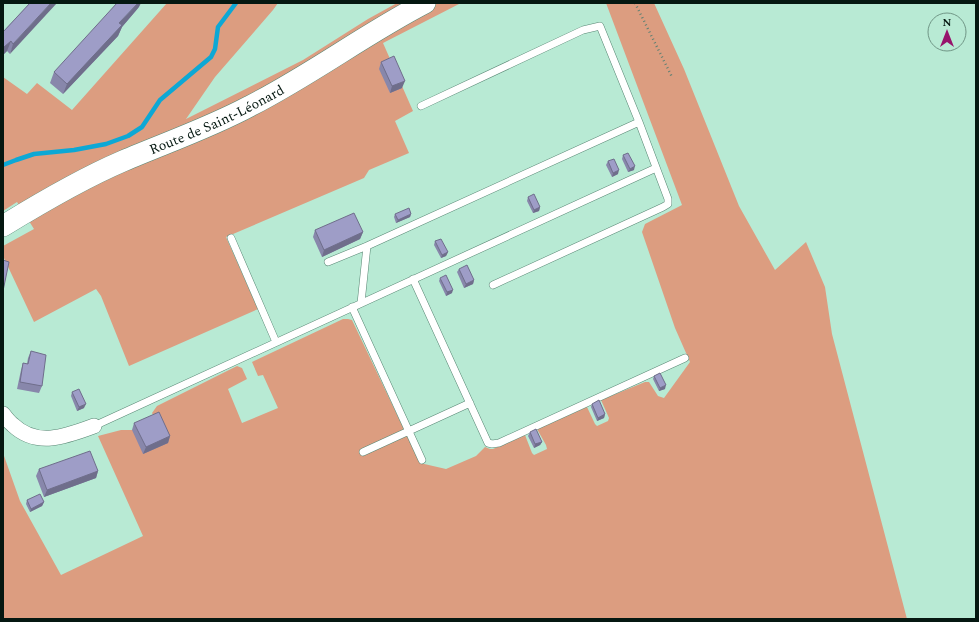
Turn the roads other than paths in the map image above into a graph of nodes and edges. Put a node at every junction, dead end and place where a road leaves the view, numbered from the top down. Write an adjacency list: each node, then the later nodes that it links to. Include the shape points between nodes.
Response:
1 (424, 3): 5 (street, Route de Saint-Léonard, via 255,104 97,173 48,198)
2 (421, 106): 3 (lane, via 583,30 600,26)
3 (639, 122): 4 (lane); 7 (lane)
4 (656, 168): 9 (lane); 10 (lane, via 668,204)
5 (3, 226)
6 (231, 238): 13 (lane)
7 (367, 246): 8 (lane); 11 (lane)
8 (328, 262)
9 (413, 279): 11 (lane); 15 (lane)
10 (493, 285)
11 (361, 303): 12 (lane)
12 (352, 307): 13 (lane); 18 (lane)
13 (276, 342): 17 (lane)
14 (685, 358): 15 (lane, via 499,443 488,443)
15 (470, 403): 18 (lane)
16 (3, 414): 17 (street, via 21,433 36,438 69,436)
17 (94, 426)
18 (408, 430): 19 (lane); 20 (lane)
19 (363, 452)
20 (422, 460)

